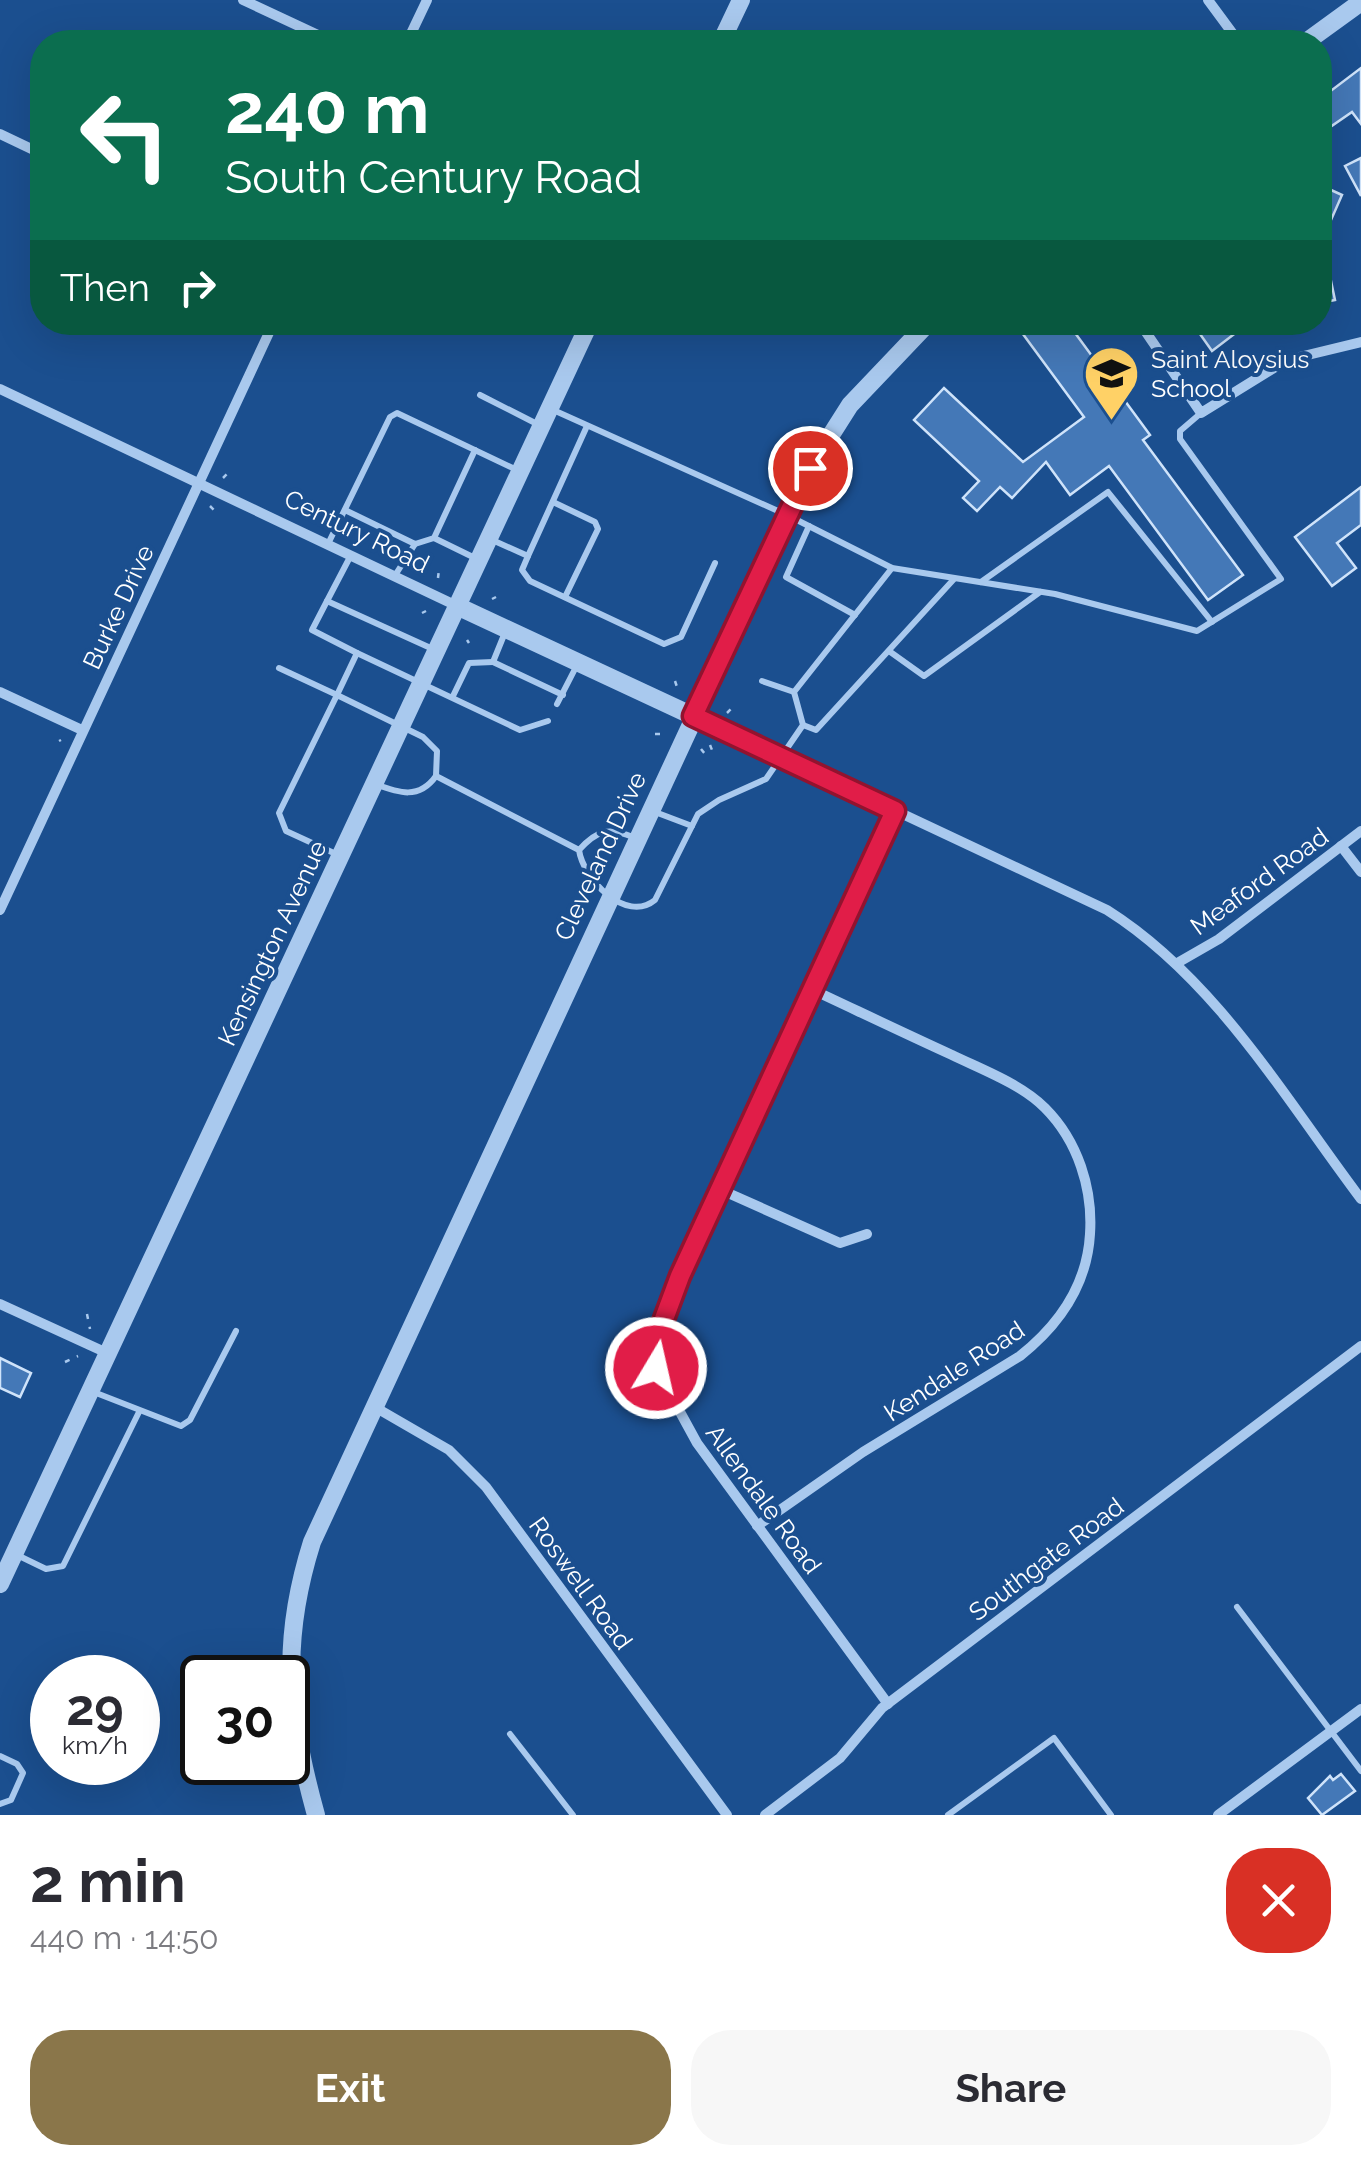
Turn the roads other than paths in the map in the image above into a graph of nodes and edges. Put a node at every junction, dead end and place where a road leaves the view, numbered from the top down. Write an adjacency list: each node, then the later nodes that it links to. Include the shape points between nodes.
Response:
1 (243, 0): 6 (street)
2 (427, 0): 7 (street)
3 (741, 0): 8 (street)
4 (1208, 0): 9 (street)
5 (1361, 2): 10 (street)
6 (307, 30)
7 (412, 30)
8 (727, 30)
9 (1231, 30)
10 (1322, 30)
11 (0, 134): 12 (street)
12 (30, 148)
13 (268, 335): 26 (street, Burke Drive)
14 (584, 335): 20 (street, Kensington Avenue)
15 (917, 335): 29 (street, Cleveland Drive, via 850,405)
16 (1147, 335): 21 (street)
17 (1361, 342): 21 (street, via 1287,360)
18 (0, 389): 26 (street, Century Road)
19 (480, 395): 22 (lane)
20 (550, 408): 22 (street, Kensington Avenue); 23 (lane)
21 (1201, 413): 48 (lane, via 1180,431 1180,439 1280,580)
22 (542, 426): 25 (street, Kensington Avenue)
23 (587, 426): 27 (lane); 29 (lane)
24 (475, 450): 25 (lane); 28 (lane, via 396,413); 31 (lane)
25 (520, 471): 32 (street, Kensington Avenue)
26 (199, 482): 34 (street, Century Road); 68 (street, Burke Drive)
27 (552, 502): 35 (lane); 44 (lane, via 598,529)
28 (346, 510): 33 (lane); 34 (lane)
29 (787, 515): 30 (lane); 64 (street, Cleveland Drive)
30 (808, 526): 39 (lane); 47 (lane, via 786,577)
31 (434, 538): 33 (lane); 37 (lane)
32 (489, 538): 35 (lane); 37 (street, Kensington Avenue)
33 (415, 544): 40 (lane)
34 (327, 546): 36 (street, Century Road)
35 (528, 556): 44 (lane, via 522,570 530,581)
36 (350, 557): 40 (street, Century Road); 45 (lane)
37 (479, 560): 46 (street, Kensington Avenue)
38 (715, 564): 44 (lane, via 672,643)
39 (892, 568): 41 (lane); 47 (lane)
40 (394, 577): 46 (street, Century Road)
41 (954, 578): 42 (lane); 51 (lane)
42 (980, 582): 43 (lane); 48 (lane, via 1108,492)
43 (1040, 592): 48 (lane, via 1182,630); 51 (lane, via 924,676)
44 (565, 597)
45 (327, 601): 50 (lane); 52 (lane, via 312,630)
46 (457, 606): 49 (street, Century Road); 50 (street, Kensington Avenue)
47 (855, 615): 59 (lane)
48 (1212, 622)
49 (507, 629): 53 (lane); 54 (street, Century Road)
50 (436, 651): 57 (street, Kensington Avenue)
51 (888, 651): 67 (lane, via 816,730)
52 (357, 653): 57 (lane); 61 (lane)
53 (494, 662): 60 (lane); 62 (lane, via 469,663)
54 (578, 663): 60 (lane); 64 (street, Century Road)
55 (279, 668): 61 (lane)
56 (762, 681): 59 (lane)
57 (421, 684): 62 (lane); 66 (street, Kensington Avenue)
58 (0, 692): 68 (street)
59 (794, 692): 67 (lane)
60 (562, 695): 63 (lane)
61 (337, 696): 66 (lane); 79 (lane, via 279,814 286,831)
62 (453, 696): 65 (lane, via 520,730)
63 (558, 704)
64 (693, 716): 69 (street); 72 (street, Cleveland Drive)
65 (548, 721)
66 (401, 726): 70 (lane, via 434,746); 71 (street, Kensington Avenue)
67 (803, 726): 69 (lane)
68 (82, 730): 82 (street, Burke Drive)
69 (782, 758): 73 (street); 74 (lane, via 766,779 719,800)
70 (436, 776): 71 (lane, via 412,794); 78 (lane)
71 (374, 784): 79 (street, Kensington Avenue)
72 (650, 810): 74 (lane); 76 (street, Cleveland Drive)
73 (895, 811): 83 (street, via 1107,910); 84 (street, Allendale Road)
74 (692, 826): 81 (lane, via 655,900 633,909)
75 (1361, 831): 77 (street, Meaford Road)
76 (636, 839): 78 (lane, via 612,829); 81 (street, Cleveland Drive)
77 (1341, 846): 80 (street); 83 (street, Meaford Road)
78 (578, 850): 81 (lane, via 586,875)
79 (340, 856): 91 (street, Kensington Avenue)
80 (1361, 872)
81 (610, 894): 93 (street, Cleveland Drive)
82 (0, 910)
83 (1179, 962): 86 (street)
84 (813, 990): 85 (street, Allendale Road); 95 (street, Kendale Road, via 1045,1107 1081,1164 1090,1243 1074,1294 1044,1338)
85 (719, 1189): 87 (street, via 840,1243); 95 (street, Allendale Road, via 669,1303 656,1368 698,1443)
86 (1361, 1199)
87 (867, 1234)
88 (0, 1304): 91 (street)
89 (236, 1331): 94 (lane, via 186,1423)
90 (1361, 1346): 99 (street, Southgate Road)
91 (108, 1353): 92 (street, Kensington Avenue)
92 (90, 1390): 94 (lane); 96 (street, Kensington Avenue)
93 (373, 1406): 106 (street, Cleveland Drive, via 312,1542 292,1615 295,1736); 108 (street, Roswell Road, via 449,1450 486,1487)
94 (138, 1412): 96 (lane, via 62,1566 46,1569)
95 (757, 1526): 99 (street, Allendale Road)
96 (14, 1554): 97 (street, Kensington Avenue)
97 (0, 1584)
98 (1237, 1607): 101 (lane)
99 (888, 1704): 109 (street, Southgate Road, via 840,1758)
100 (1361, 1709): 101 (street)
101 (1331, 1731): 104 (lane); 112 (street)
102 (510, 1734): 107 (lane)
103 (0, 1756): 105 (lane, via 23,1773 10,1800)
104 (1361, 1771)
105 (0, 1804)
106 (316, 1815)
107 (573, 1815)
108 (726, 1815)
109 (765, 1815)
110 (948, 1815): 111 (lane, via 1054,1738)
111 (1111, 1815)
112 (1218, 1815)

